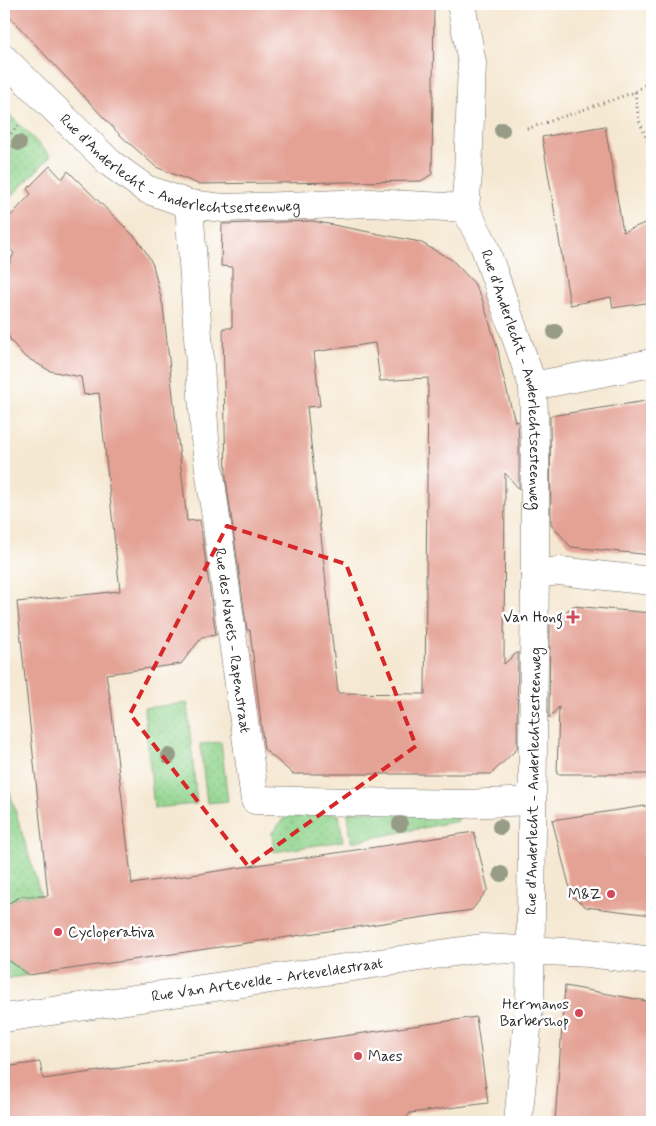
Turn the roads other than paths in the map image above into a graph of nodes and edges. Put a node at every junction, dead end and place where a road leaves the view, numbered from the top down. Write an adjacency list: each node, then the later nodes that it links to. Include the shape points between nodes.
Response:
1 (461, 4): 4 (street, via 472,63)
2 (4, 59): 3 (street, Rue d'Anderlecht - Anderlechtsesteenweg, via 110,163 146,189)
3 (189, 204): 4 (street, Rue d'Anderlecht - Anderlechtsesteenweg, via 223,208 370,203); 9 (street, Rue des Navets - Rapenstraat, via 205,439 255,800 464,804)
4 (464, 208): 6 (street, Rue d'Anderlecht - Anderlechtsesteenweg, via 484,245)
5 (652, 363): 6 (street)
6 (533, 386): 7 (street, Rue d'Anderlecht - Anderlechtsesteenweg)
7 (535, 574): 8 (street, via 560,571); 9 (street, Rue d'Anderlecht - Anderlechtsesteenweg)
8 (652, 581)
9 (532, 801): 10 (street, Rue d'Anderlecht - Anderlechtsesteenweg)
10 (531, 950): 11 (street, via 589,952); 12 (street, Rue Van Artevelde - Arteveldestraat, via 482,948); 13 (street, Rue d'Anderlecht - Anderlechtsesteenweg, via 530,998)
11 (652, 960)
12 (4, 1018)
13 (518, 1122)

